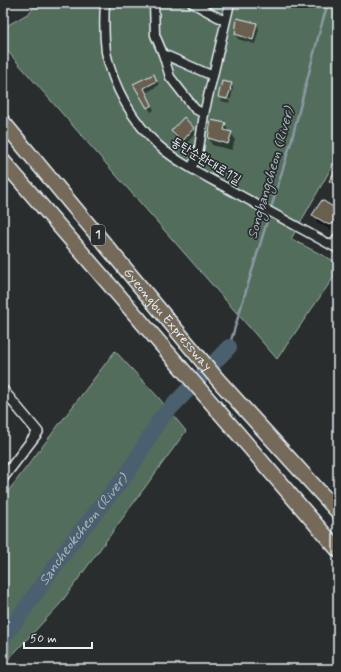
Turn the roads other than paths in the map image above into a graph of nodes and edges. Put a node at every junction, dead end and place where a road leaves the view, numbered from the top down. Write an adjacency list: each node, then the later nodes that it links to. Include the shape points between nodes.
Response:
1 (105, 3): 11 (street, 동탄순환대로1길, via 104,35 107,52 115,81 129,110 160,146)
2 (154, 3): 6 (street, via 155,35)
3 (192, 3): 5 (street)
4 (230, 3): 5 (street)
5 (225, 22): 7 (street)
6 (163, 54): 7 (street); 8 (street, via 170,77 195,109)
7 (213, 76): 8 (street)
8 (204, 114): 11 (street, via 198,155)
9 (3, 122): 16 (highway, Gyeongbu Expressway / 1, via 218,380)
10 (3, 161): 17 (highway, Gyeongbu Expressway / 1)
11 (191, 168): 13 (street, 동탄순환대로1길)
12 (338, 237): 13 (street)
13 (335, 248)
14 (3, 390): 15 (street, via 38,432)
15 (3, 478)
16 (337, 510)
17 (336, 548)

